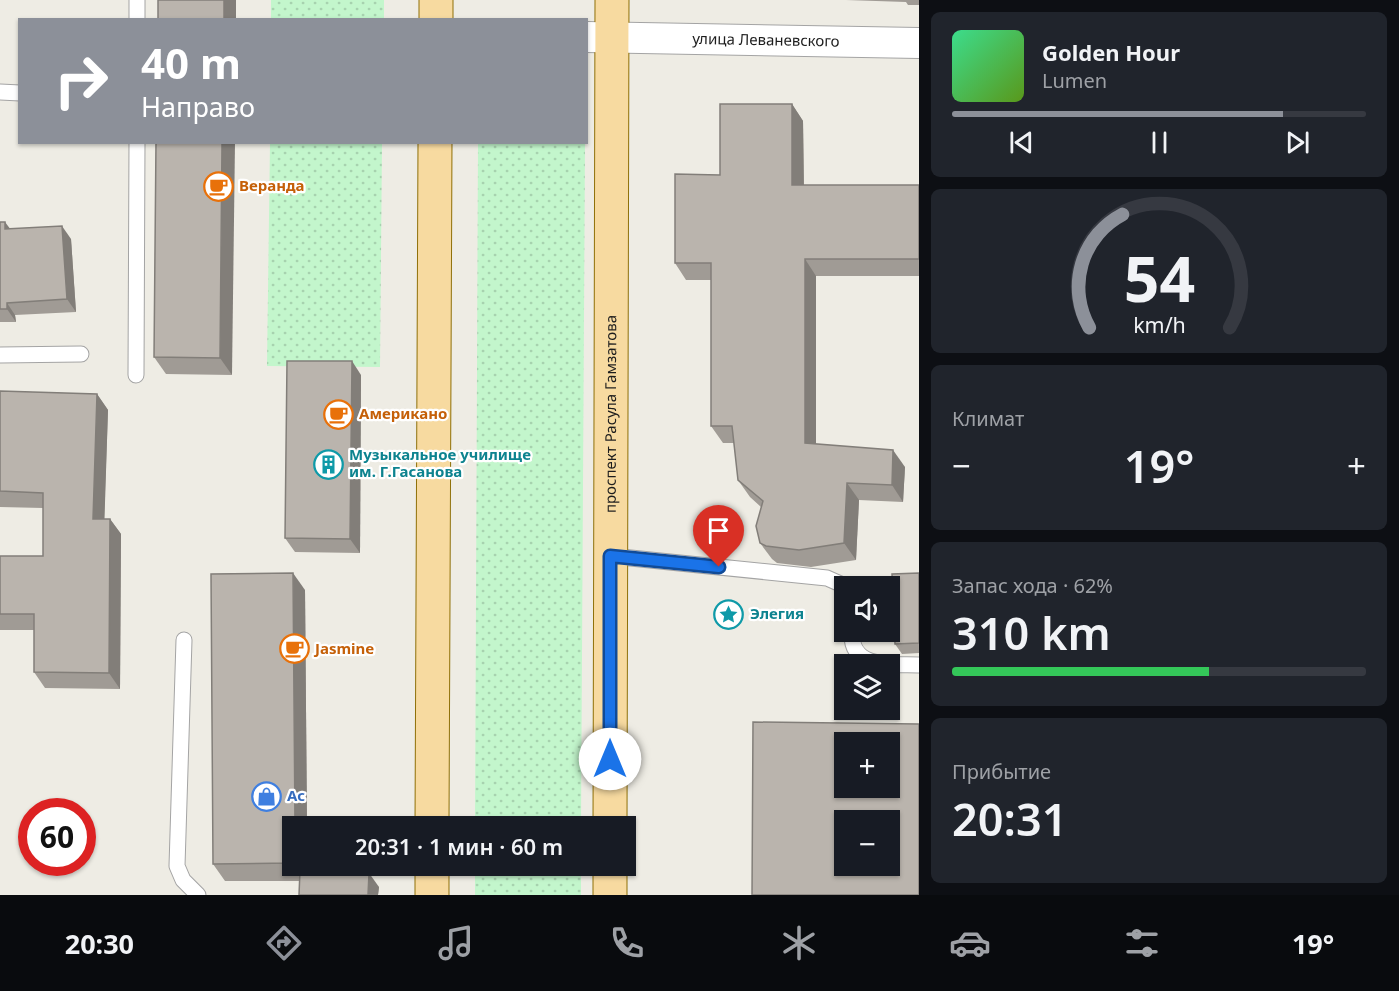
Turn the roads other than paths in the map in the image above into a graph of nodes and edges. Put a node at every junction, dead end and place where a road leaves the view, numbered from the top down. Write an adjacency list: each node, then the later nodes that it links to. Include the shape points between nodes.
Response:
1 (137, 0): 4 (lane)
2 (436, 0): 5 (main road)
3 (612, 0): 6 (main road, проспект Расула Гамзатова)
4 (137, 18)
5 (436, 18)
6 (599, 37): 7 (street, улица Леваневского); 15 (main road, проспект Расула Гамзатова)
7 (919, 43)
8 (0, 92): 9 (lane)
9 (18, 93)
10 (137, 144): 14 (lane)
11 (435, 144): 20 (main road)
12 (81, 354): 13 (lane)
13 (0, 355)
14 (136, 375)
15 (610, 556): 16 (lane); 21 (main road, проспект Расула Гамзатова)
16 (834, 581)
17 (184, 640): 24 (lane, via 177,866 183,880)
18 (853, 642): 19 (lane, via 857,653 875,664)
19 (919, 665)
20 (432, 816)
21 (610, 816)
22 (432, 876): 25 (main road)
23 (610, 876): 26 (main road)
24 (198, 895)
25 (432, 895)
26 (610, 895)

